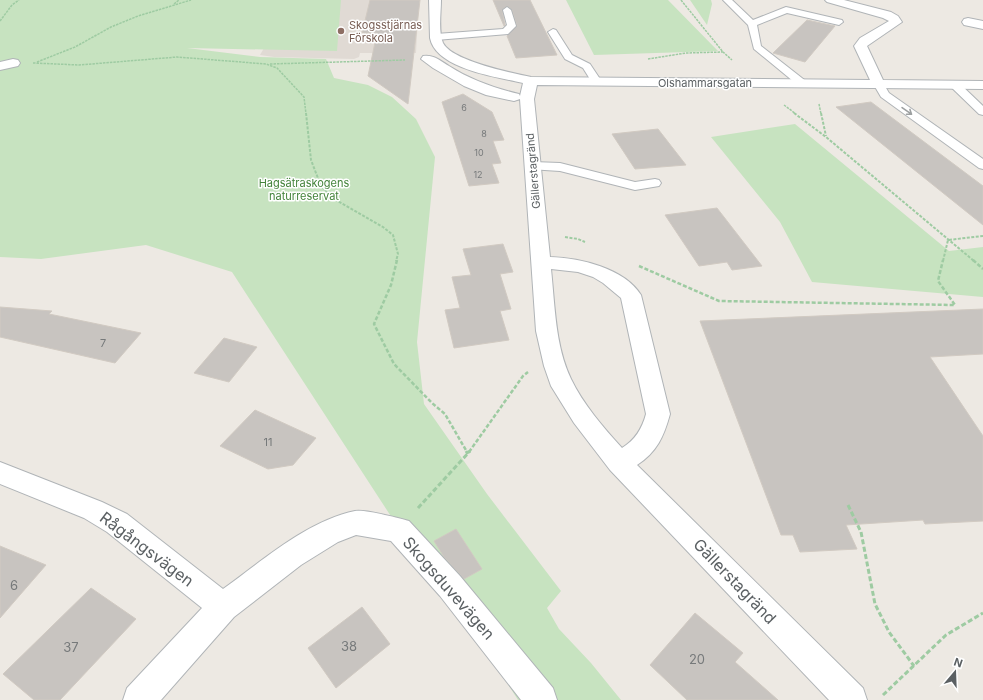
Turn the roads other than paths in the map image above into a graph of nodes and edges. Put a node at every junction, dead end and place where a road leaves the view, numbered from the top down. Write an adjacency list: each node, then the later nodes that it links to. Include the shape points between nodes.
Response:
1 (435, 0): 10 (street)
2 (727, 0): 7 (lane)
3 (831, 0): 15 (street, via 888,15 896,22 860,46)
4 (507, 10): 10 (lane, via 512,26 505,32)
5 (839, 22): 7 (lane, via 786,10)
6 (968, 22): 8 (street)
7 (752, 24): 14 (lane, via 757,47)
8 (983, 25)
9 (553, 32): 13 (lane, via 568,57 587,66)
10 (436, 37): 12 (street, Olshammarsgatan, via 437,45 445,54 458,61)
11 (428, 60): 18 (street, via 469,83)
12 (531, 81): 13 (street, Olshammarsgatan); 21 (street, Gällerstagränd, via 527,99)
13 (597, 82): 14 (street, Olshammarsgatan)
14 (809, 84): 15 (street, Olshammarsgatan)
15 (879, 85): 16 (street, Olshammarsgatan); 20 (lane, one-way to 20, via 884,95)
16 (955, 85): 17 (street, Olshammarsgatan); 19 (lane)
17 (983, 86)
18 (514, 97)
19 (983, 112)
20 (983, 165)
21 (533, 166): 22 (lane, via 560,168 635,186); 23 (street, Gällerstagränd)
22 (655, 183)
23 (541, 263): 24 (street, Gällerstagränd, via 551,353 566,392 588,427); 24 (street, via 585,266 619,283 631,294 658,414 654,429 641,449)
24 (619, 463): 29 (street, Gällerstagränd)
25 (0, 473): 26 (street, Rågångsvägen, via 93,510 116,523)
26 (223, 607): 27 (street, Skogsduvevägen); 28 (street, Skogsduvevägen, via 291,556 328,533 356,523 398,530 450,586)
27 (139, 700)
28 (541, 700)
29 (851, 700)

